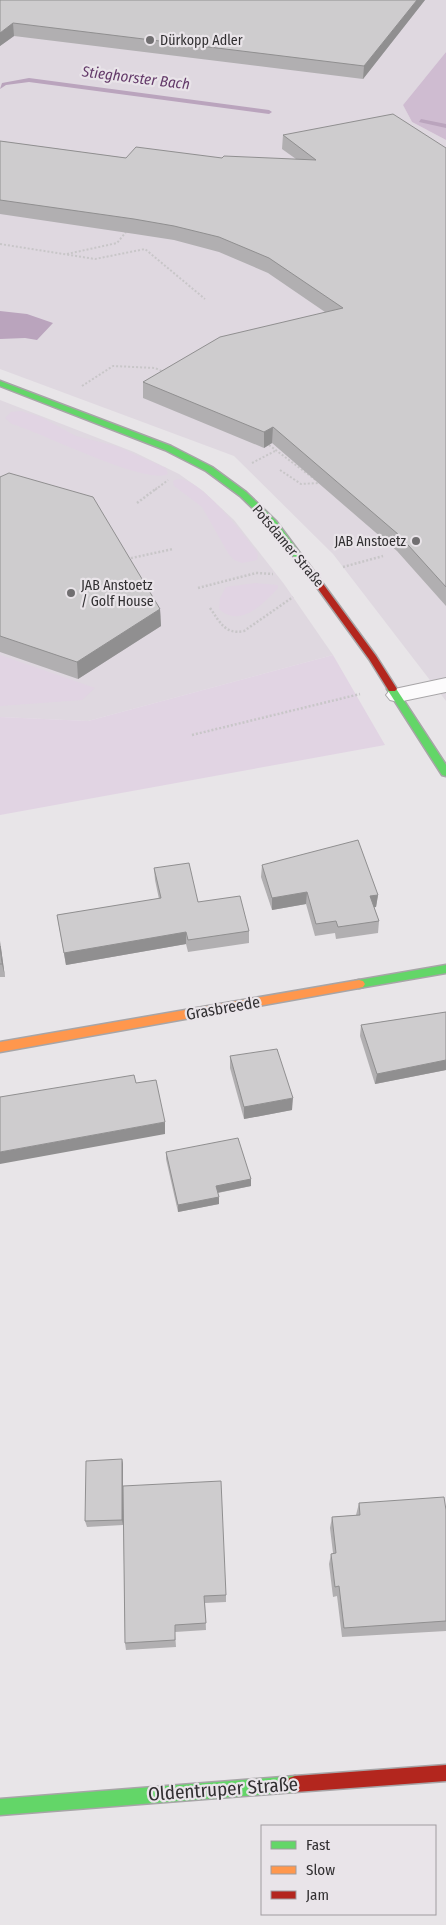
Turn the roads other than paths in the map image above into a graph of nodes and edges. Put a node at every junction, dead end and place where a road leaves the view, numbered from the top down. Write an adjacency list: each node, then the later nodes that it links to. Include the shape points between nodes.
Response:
1 (0, 384): 3 (street, Potsdamer Straße, via 168,448 208,468 256,506 314,575)
2 (446, 685): 3 (street)
3 (395, 691): 4 (street, Potsdamer Straße)
4 (446, 773)
5 (446, 969): 6 (street, Grasbreede)
6 (0, 1047)
7 (446, 1773): 8 (street, Oldentruper Straße)
8 (0, 1807)

